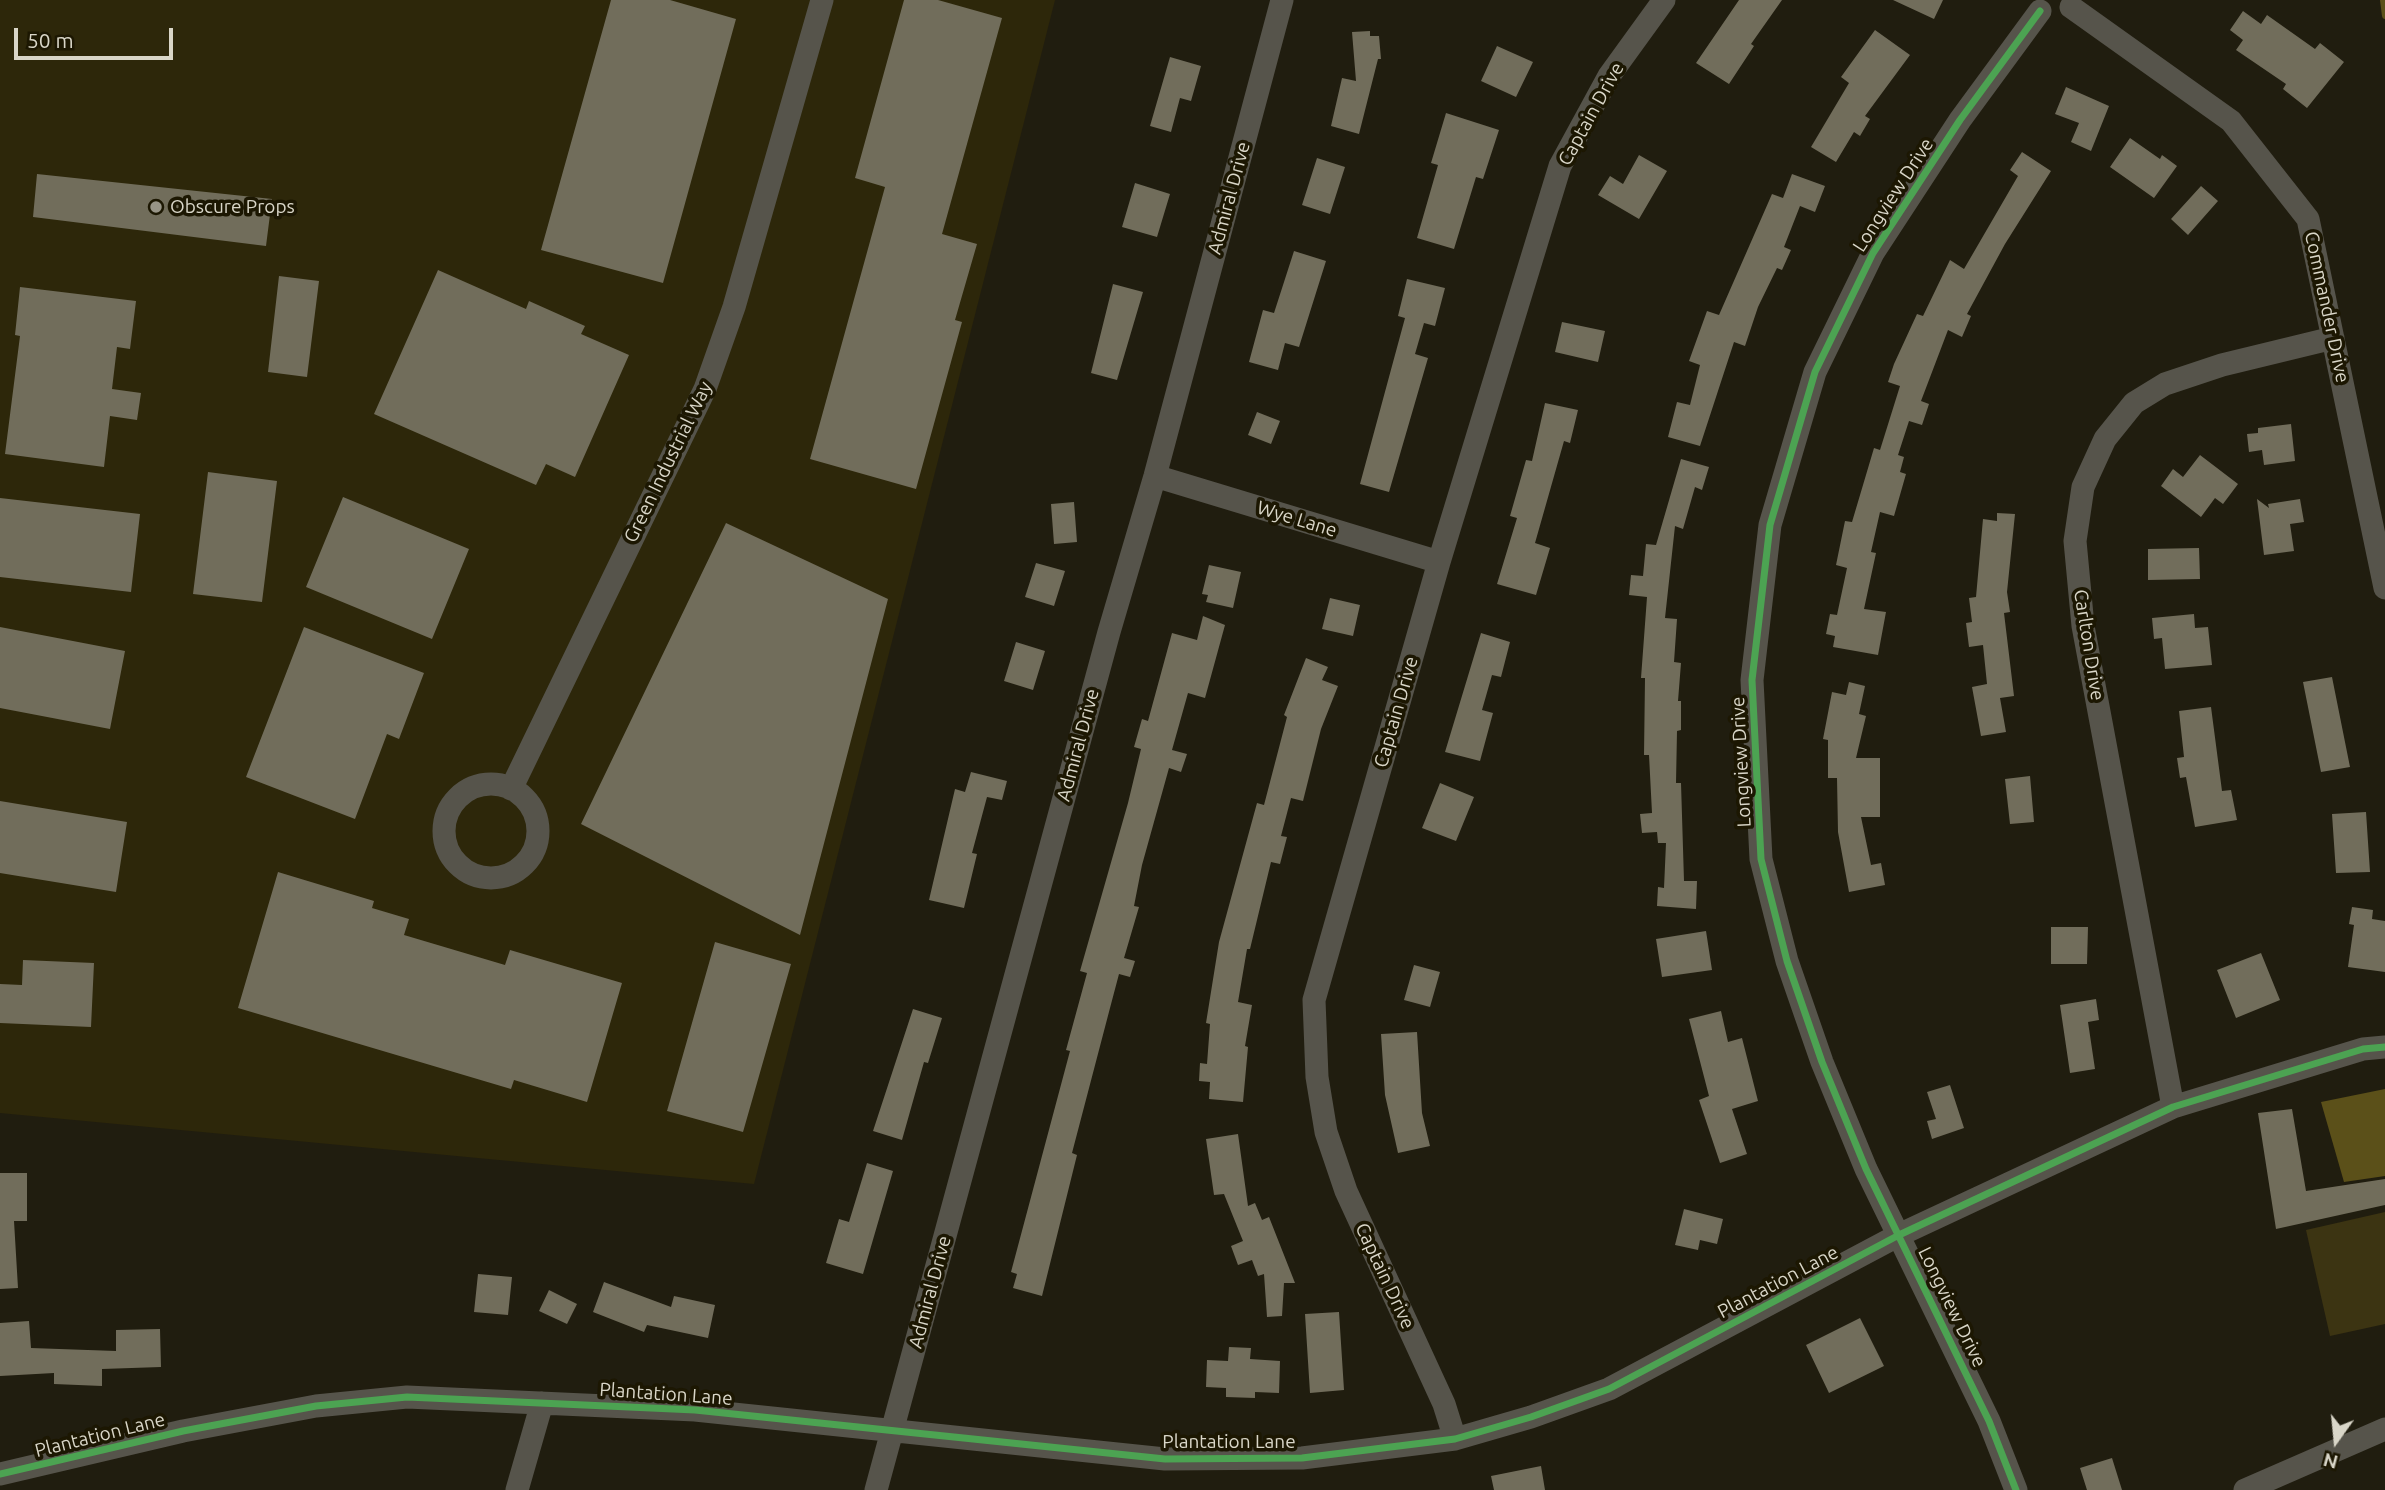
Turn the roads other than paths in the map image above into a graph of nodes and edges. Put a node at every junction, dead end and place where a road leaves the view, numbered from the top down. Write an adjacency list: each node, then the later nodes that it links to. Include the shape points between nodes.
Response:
1 (822, 0): 10 (street, Green Industrial Way, via 734,307 705,389)
2 (1282, 0): 7 (street, Admiral Drive)
3 (1664, 0): 8 (street, Captain Drive, via 1609,76 1560,166)
4 (2072, 3): 5 (street, via 2053,16); 6 (street, Commander Drive, via 2231,121 2308,219)
5 (2036, 6): 13 (street, Longview Drive, via 1873,253 1837,324 1815,372 1777,499 1760,604 1752,680 1761,859 1787,961 1822,1062)
6 (2333, 338): 9 (street, Commander Drive); 12 (street, Carlton Drive, via 2165,384 2134,403 2105,439 2083,487 2075,541 2083,626)
7 (1155, 476): 8 (street, Wye Lane); 16 (street, Admiral Drive)
8 (1439, 562): 17 (street, Captain Drive, via 1314,1000 1317,1077 1326,1132 1346,1191 1444,1404)
9 (2385, 588)
10 (511, 789): 10 (street, via 481,785 455,800 447,813 445,844 463,870 477,877 509,875 533,854 538,824 524,797)
11 (2385, 1047): 12 (street, Plantation Lane, via 2363,1049)
12 (2173, 1107): 13 (street, Plantation Lane)
13 (1899, 1235): 17 (street, Plantation Lane, via 1609,1389); 21 (street, Longview Drive, via 1989,1421)
14 (542, 1403): 16 (street, Plantation Lane, via 695,1409); 18 (street, Plantation Lane, via 407,1398 316,1406 183,1431); 19 (street)
15 (2385, 1429): 22 (street)
16 (892, 1431): 17 (street, Plantation Lane, via 1165,1458 1302,1458); 20 (street, Admiral Drive)
17 (1455, 1439)
18 (0, 1474)
19 (517, 1490)
20 (876, 1490)
21 (2016, 1490)
22 (2245, 1490)

